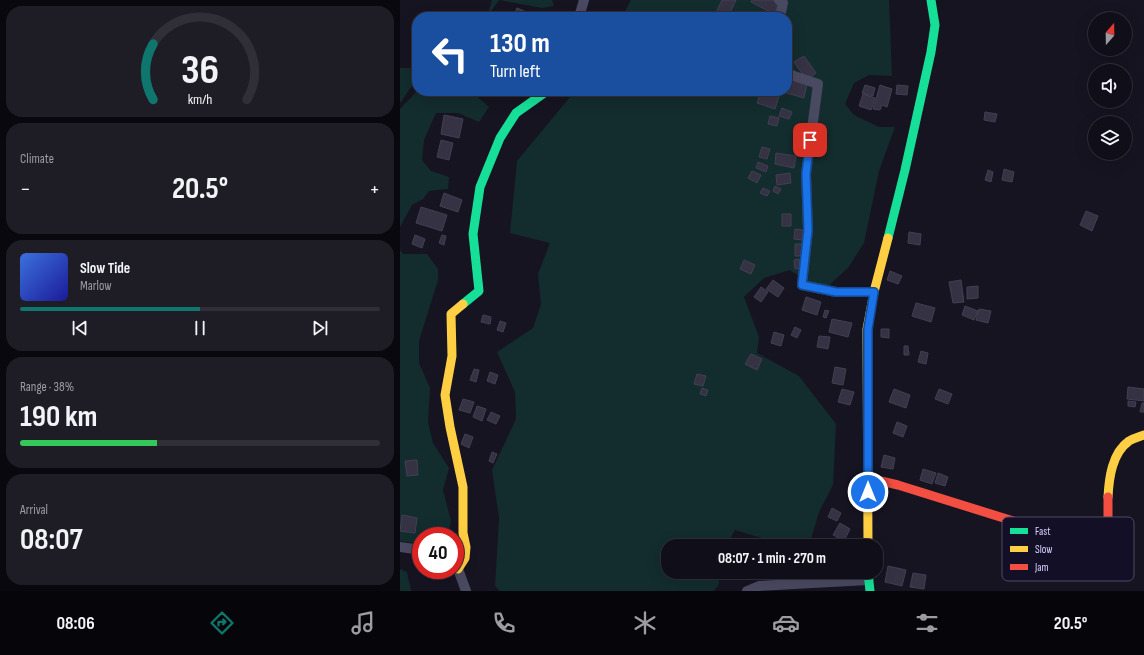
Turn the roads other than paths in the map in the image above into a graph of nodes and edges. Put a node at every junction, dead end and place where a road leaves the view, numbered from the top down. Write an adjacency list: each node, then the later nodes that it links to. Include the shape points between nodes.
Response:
1 (584, 0): 4 (street)
2 (779, 0): 5 (street, via 783,3)
3 (931, 0): 8 (street, via 935,25 931,52)
4 (580, 12)
5 (781, 12)
6 (792, 75): 8 (street, via 818,84 806,174 808,230 802,285 836,292)
7 (540, 96): 13 (street, via 516,113 500,138 480,187 473,234 479,291 451,314 452,356 445,395 463,487)
8 (874, 292): 10 (street, via 868,329)
9 (1144, 436): 12 (street, via 1127,442 1111,470)
10 (868, 478): 11 (street, via 898,484); 15 (street)
11 (1002, 517)
12 (1108, 517)
13 (463, 527)
14 (464, 538): 18 (street)
15 (868, 539)
16 (400, 548): 17 (street)
17 (412, 549)
18 (464, 558)
19 (461, 579): 22 (street)
20 (835, 579): 23 (street, via 759,586)
21 (868, 579): 24 (street)
22 (466, 591)
23 (748, 591)
24 (870, 591)

